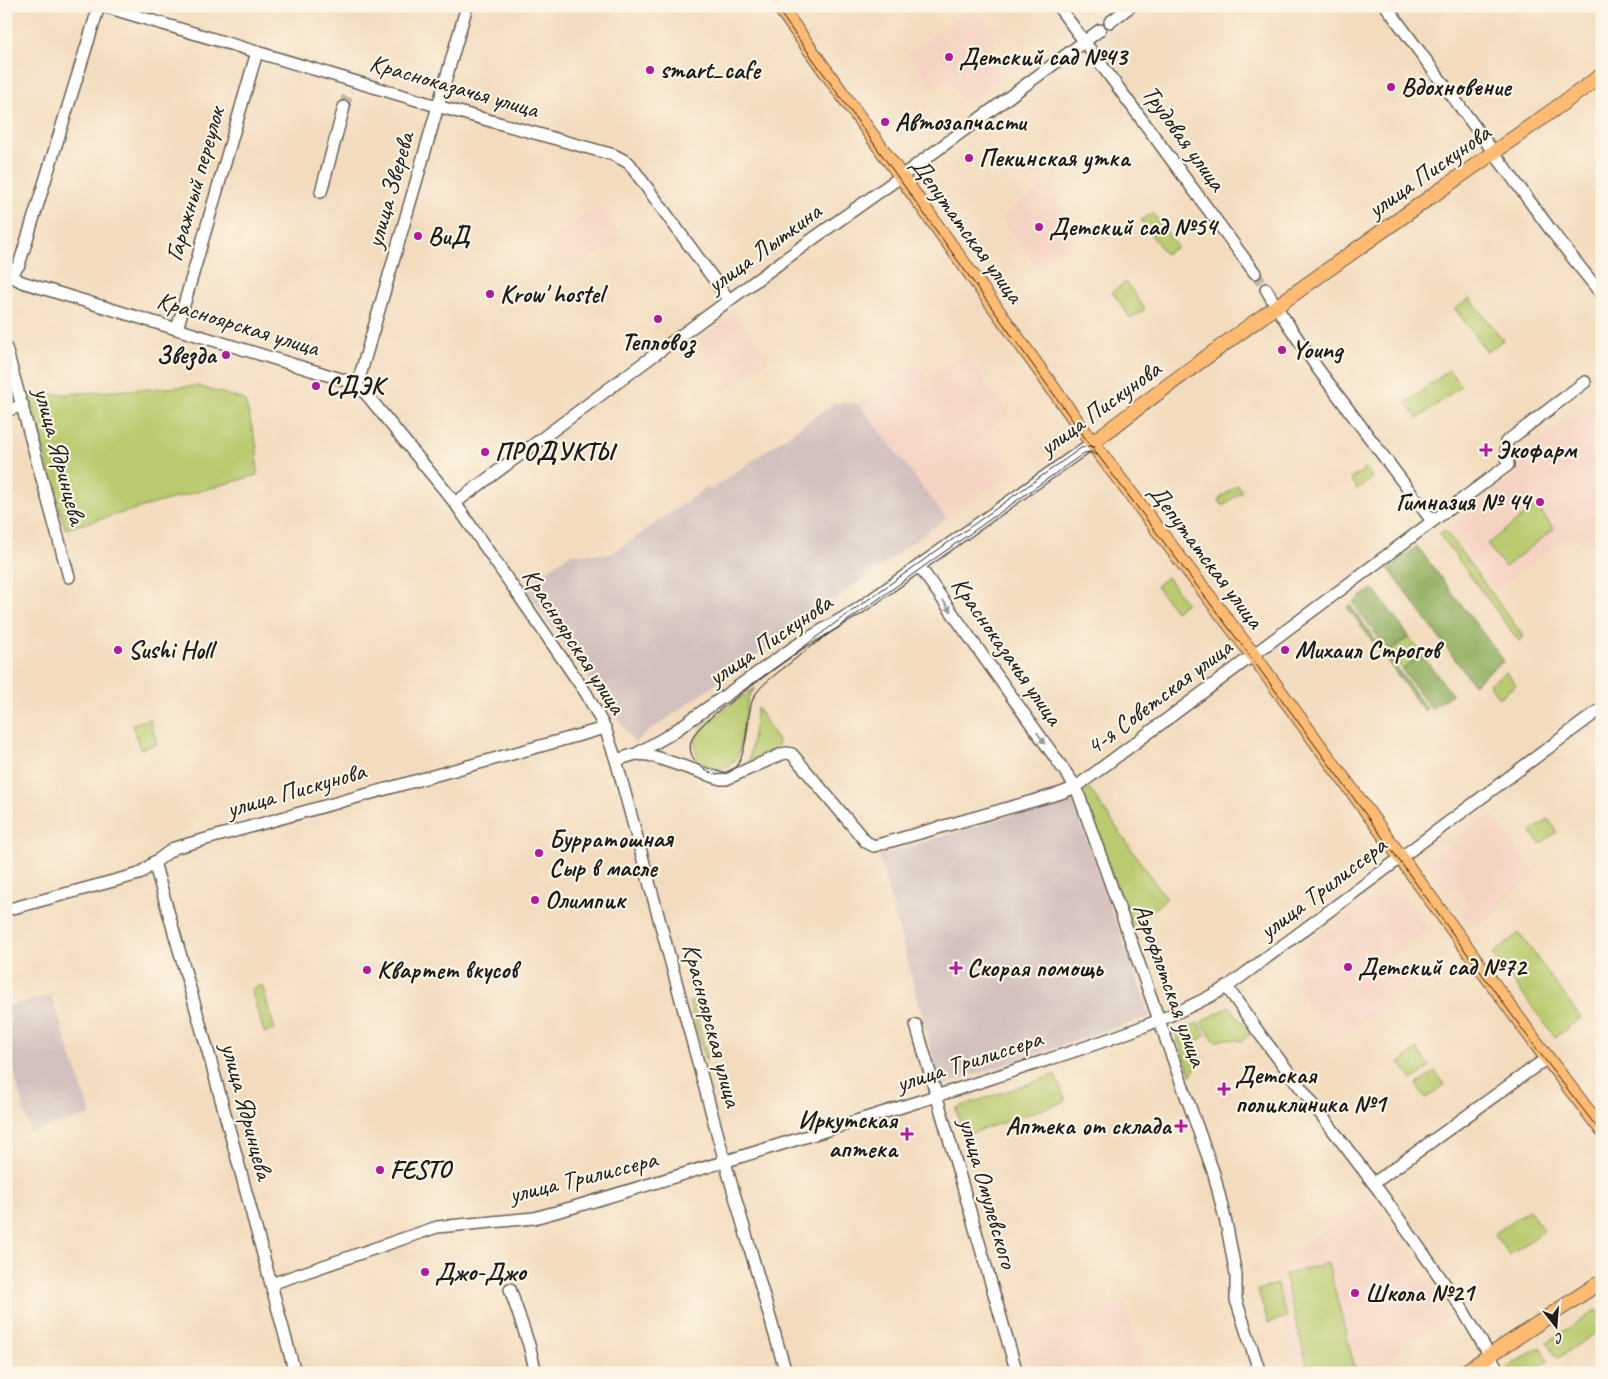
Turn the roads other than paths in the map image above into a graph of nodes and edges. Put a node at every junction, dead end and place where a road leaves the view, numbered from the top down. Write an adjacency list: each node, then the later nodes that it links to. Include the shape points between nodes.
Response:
1 (99, 6): 19 (street, via 19,265)
2 (103, 6): 11 (street, Красноказачья улица)
3 (467, 6): 13 (street, улица Зверева)
4 (778, 6): 16 (main road, Депутатская улица)
5 (1058, 6): 10 (street, Трудовая улица)
6 (1131, 6): 8 (street)
7 (1386, 6): 15 (street)
8 (1110, 22)
9 (1100, 30): 10 (street, улица Лыткина)
10 (1084, 41): 16 (street, улица Лыткина); 18 (street, Трудовая улица)
11 (257, 52): 13 (street, Красноказачья улица, via 351,86); 24 (street, Гаражный переулок)
12 (1602, 75): 15 (main road, улица Пискунова)
13 (437, 106): 22 (street, Красноказачья улица, via 605,152 629,163); 27 (street, улица Зверева)
14 (344, 107): 17 (street)
15 (1495, 153): 21 (street); 23 (main road, улица Пискунова)
16 (901, 176): 22 (street, улица Лыткина); 30 (main road, Депутатская улица)
17 (321, 192)
18 (1255, 273)
19 (8, 278): 24 (street, Красноярская улица)
20 (1266, 289): 23 (street)
21 (1602, 295)
22 (729, 300): 31 (street, улица Лыткина)
23 (1276, 306): 30 (main road, улица Пискунова); 32 (street, via 1318,369)
24 (176, 329): 27 (street, Красноярская улица)
25 (6, 348): 28 (street, улица Ядринцева)
26 (1585, 382): 32 (street, 4-я Советская улица, via 1506,442 1508,465)
27 (357, 386): 31 (street, Красноярская улица)
28 (23, 405): 29 (street); 34 (street, улица Ядринцева)
29 (6, 411)
30 (1092, 443): 33 (street, улица Пискунова); 35 (main road, Депутатская улица)
31 (455, 503): 37 (street, Красноярская улица, via 586,693)
32 (1432, 521): 35 (street, 4-я Советская улица)
33 (919, 566): 38 (street, улица Пискунова); 40 (street, Красноказачья улица, one-way to 40)
34 (69, 577)
35 (1253, 655): 40 (street, 4-я Советская улица); 41 (main road, Депутатская улица)
36 (1602, 708): 41 (street, улица Трилиссера)
37 (605, 728): 39 (street, Красноярская улица); 42 (street, улица Пискунова, via 174,848)
38 (636, 754): 39 (street, улица Пискунова); 40 (street, 4-я Советская улица, via 649,755 726,779 787,752 866,842 874,846)
39 (616, 760): 50 (street, Красноярская улица)
40 (1076, 787): 45 (street, Аэрофлотская улица)
41 (1401, 857): 44 (street, улица Трилиссера); 47 (main road, Депутатская улица)
42 (154, 862): 43 (street, улица Пискунова, via 139,874); 53 (street, улица Ядринцева)
43 (6, 910)
44 (1227, 987): 45 (street, улица Трилиссера); 51 (street)
45 (1160, 1020): 48 (street, улица Трилиссера); 60 (street, Аэрофлотская улица, via 1222,1202 1236,1275 1236,1300)
46 (916, 1025): 48 (street, улица Омулевского)
47 (1547, 1058): 49 (main road, Депутатская улица); 51 (street)
48 (936, 1096): 50 (street, улица Трилиссера); 59 (street, улица Омулевского)
49 (1602, 1130)
50 (725, 1162): 53 (street, улица Трилиссера, via 534,1218 437,1227); 58 (street, Красноярская улица)
51 (1374, 1183): 55 (street)
52 (1602, 1281): 55 (main road)
53 (271, 1284): 56 (street, улица Ядринцева)
54 (510, 1289): 57 (street)
55 (1490, 1354): 61 (main road); 62 (street)
56 (295, 1373)
57 (536, 1373)
58 (786, 1373)
59 (1017, 1373)
60 (1260, 1373)
61 (1463, 1373)
62 (1500, 1373)

